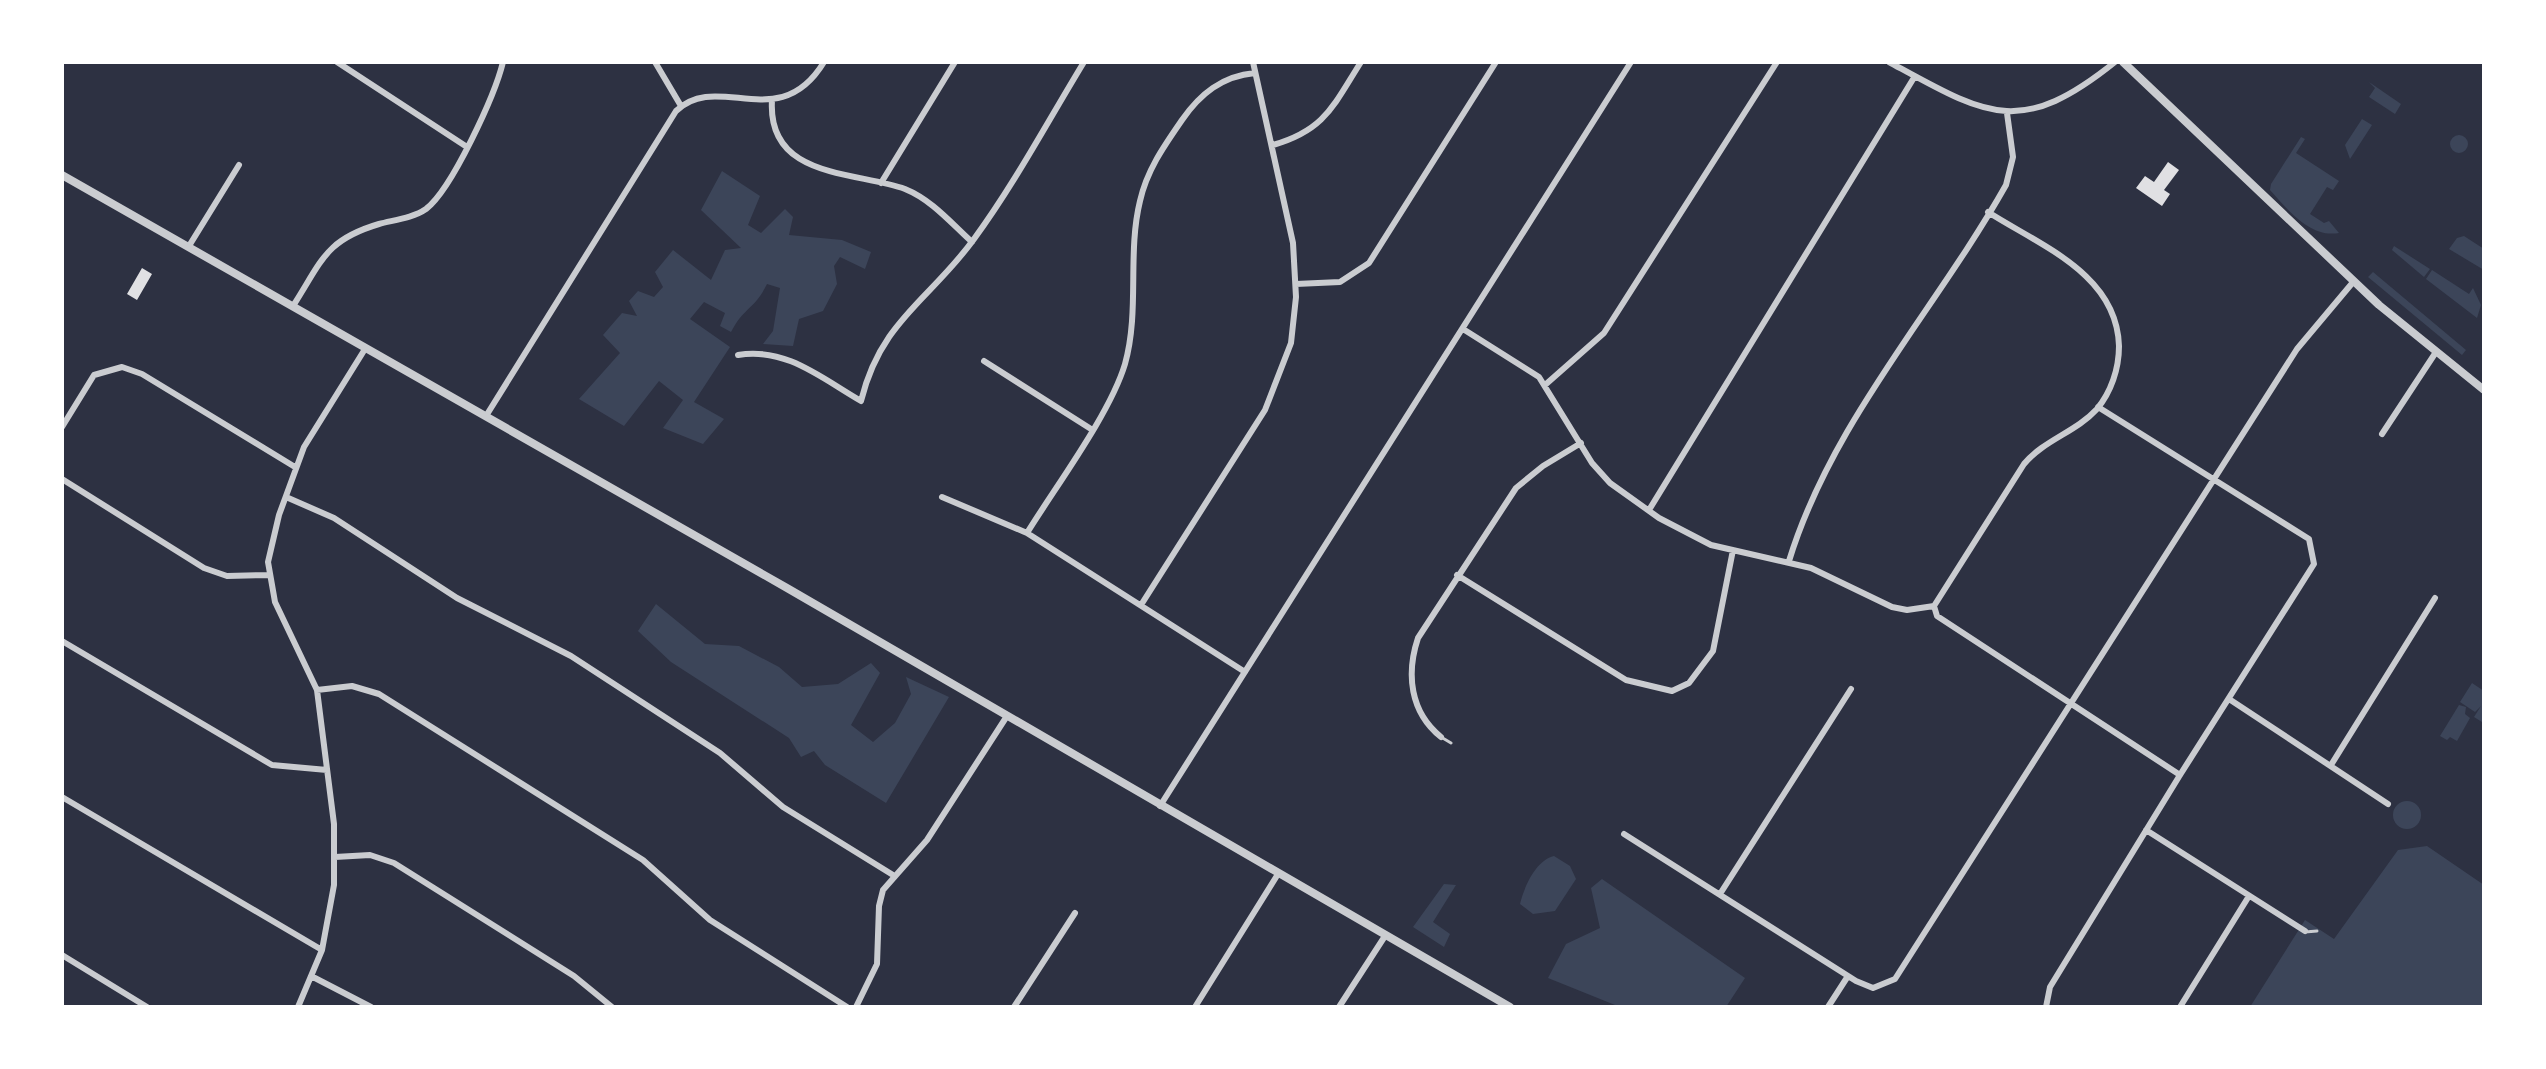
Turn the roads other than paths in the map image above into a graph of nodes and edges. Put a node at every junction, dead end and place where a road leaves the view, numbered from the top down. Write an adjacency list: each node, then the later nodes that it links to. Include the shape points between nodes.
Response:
1 (337, 62): 21 (street)
2 (503, 62): 21 (street, via 485,116)
3 (655, 62): 18 (street)
4 (824, 62): 17 (street, via 809,83)
5 (955, 62): 24 (street)
6 (1084, 62): 26 (street)
7 (1253, 62): 15 (street)
8 (1361, 62): 20 (street, via 1318,125)
9 (1496, 62): 29 (street, via 1369,263 1340,282)
10 (1631, 62): 31 (street)
11 (1777, 62): 36 (street, via 1604,333)
12 (1889, 62): 16 (street)
13 (2115, 62): 19 (street, via 2080,90)
14 (2123, 62): 28 (street)
15 (1255, 73): 20 (street); 41 (street, via 1225,80 1194,103 1151,167 1136,225 1135,308 1127,356 1110,401)
16 (1915, 76): 19 (street, via 1968,105); 49 (street)
17 (772, 100): 18 (street, via 705,97); 24 (street, via 776,130 803,161 831,174)
18 (681, 106): 39 (street)
19 (2007, 113): 25 (street, via 2013,141 2011,170)
20 (1273, 145): 29 (street)
21 (467, 147): 30 (street, via 426,208 350,233 332,245)
22 (239, 165): 27 (street)
23 (62, 175): 27 (street)
24 (881, 183): 26 (street, via 921,197)
25 (1988, 212): 38 (street, via 2089,277 2109,303 2118,333 2117,367); 52 (street, via 1831,458 1804,512)
26 (972, 242): 34 (street, via 892,328 873,361 861,401 789,359 765,353)
27 (189, 246): 30 (street)
28 (2354, 281): 33 (street); 46 (street, via 2311,329)
29 (1296, 284): 56 (street, via 1291,343 1277,387)
30 (293, 306): 32 (street)
31 (1463, 329): 36 (street, via 1528,367); 59 (street)
32 (365, 349): 39 (street); 44 (street)
33 (2436, 352): 37 (street); 42 (street)
34 (738, 355)
35 (984, 361): 41 (street)
36 (1545, 385): 43 (street)
37 (2484, 390)
38 (2098, 407): 46 (street); 57 (street, via 2043,444 2024,464)
39 (486, 416): 64 (street)
40 (62, 427): 44 (street, via 94,375 122,367)
41 (1091, 429): 50 (street)
42 (2382, 434)
43 (1581, 443): 49 (street, via 1610,483); 54 (street, via 1516,488)
44 (295, 467): 47 (street)
45 (62, 479): 53 (street, via 204,568 227,576)
46 (2213, 480): 62 (street, via 2313,546 2311,573); 63 (street)
47 (286, 497): 53 (street, via 269,548); 77 (street, via 334,518 457,598 571,656 720,753 783,807)
48 (942, 497): 50 (street)
49 (1649, 510): 51 (street, via 1694,538)
50 (1027, 533): 56 (street)
51 (1733, 550): 52 (street); 54 (street, via 1713,651 1689,683 1672,691 1626,680)
52 (1789, 561): 57 (street, via 1892,607)
53 (268, 575): 61 (street, via 275,602)
54 (1457, 575): 65 (street, via 1423,626 1411,666 1418,709)
55 (2435, 598): 67 (street)
56 (1141, 605): 59 (street)
57 (1934, 606): 63 (street, via 1937,616)
58 (62, 641): 68 (street, via 272,765)
59 (1245, 672): 72 (street)
60 (1851, 689): 78 (street)
61 (317, 690): 68 (street); 92 (street, via 352,686 379,694 643,860 710,920)
62 (2229, 699): 67 (street); 69 (street)
63 (2070, 705): 69 (street); 86 (street, via 1895,979 1873,988)
64 (1007, 716): 72 (street); 77 (street, via 927,840)
65 (1441, 737): 66 (lane)
66 (1451, 743)
67 (2331, 765): 71 (street)
68 (327, 770): 75 (street)
69 (2180, 775): 73 (street)
70 (62, 797): 84 (street)
71 (2388, 804)
72 (1160, 806): 76 (street)
73 (2146, 830): 79 (street); 99 (street, via 2050,987)
74 (1624, 834): 78 (street)
75 (335, 857): 84 (street); 91 (street, via 370,855 394,863 574,976)
76 (1278, 874): 83 (street); 95 (street)
77 (893, 875): 93 (street, via 879,906 877,964)
78 (1720, 894): 86 (street)
79 (2249, 896): 81 (street); 100 (street)
80 (1075, 913): 94 (street)
81 (2305, 931): 82 (lane)
82 (2317, 931)
83 (1385, 936): 96 (street); 97 (street)
84 (322, 950): 87 (street)
85 (62, 955): 88 (street)
86 (1848, 976): 98 (street)
87 (313, 977): 89 (street); 90 (street)
88 (147, 1007)
89 (298, 1007)
90 (371, 1007)
91 (612, 1007)
92 (847, 1007)
93 (856, 1007)
94 (1014, 1007)
95 (1195, 1007)
96 (1339, 1007)
97 (1510, 1007)
98 (1828, 1007)
99 (2046, 1007)
100 (2180, 1007)

